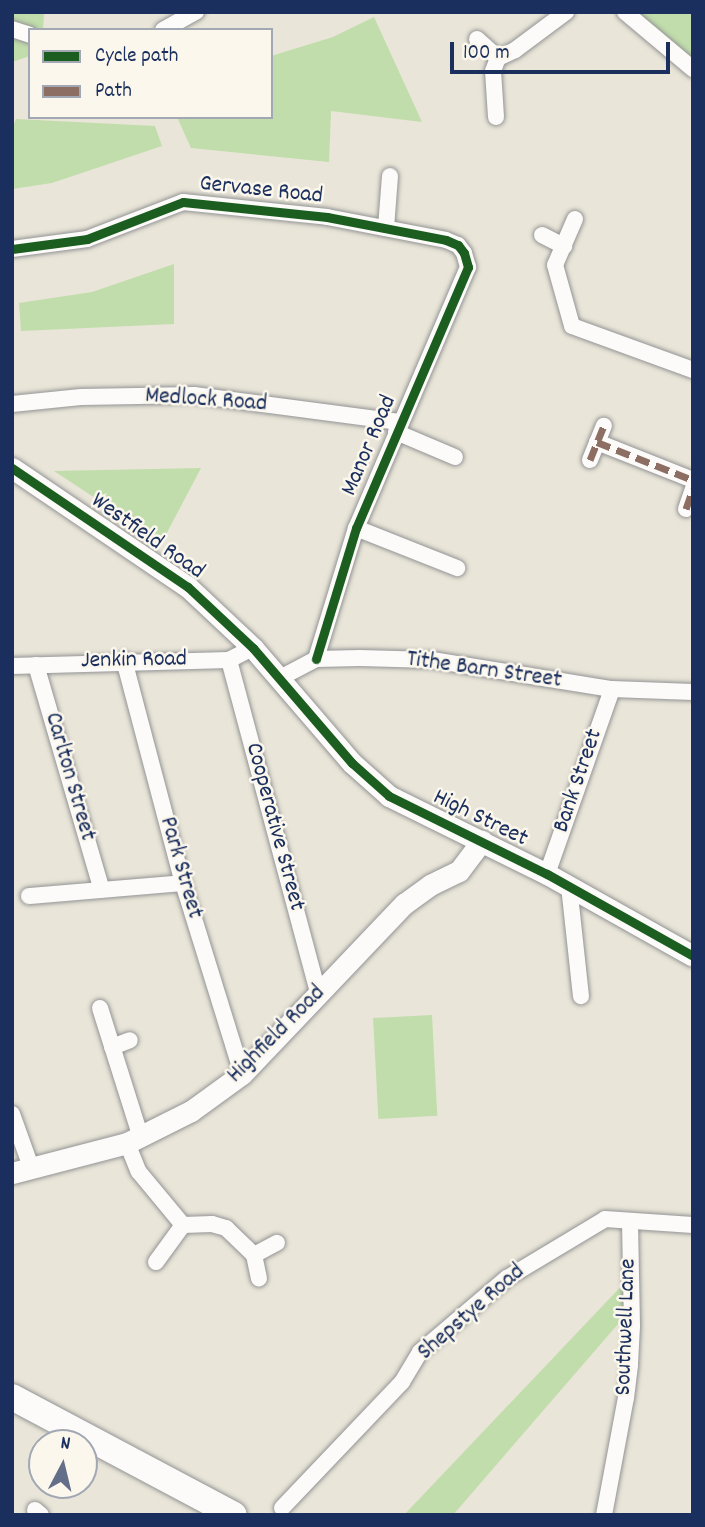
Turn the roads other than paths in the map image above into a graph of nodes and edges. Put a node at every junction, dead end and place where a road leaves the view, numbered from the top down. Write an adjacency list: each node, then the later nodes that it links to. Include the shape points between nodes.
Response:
1 (196, 12): 4 (street)
2 (566, 12): 6 (street)
3 (625, 12): 7 (street)
4 (167, 28)
5 (477, 39): 6 (street)
6 (498, 58): 8 (street, via 493,71)
7 (693, 69)
8 (496, 117)
9 (390, 176): 11 (street)
10 (575, 219): 13 (street)
11 (386, 228): 14 (street, Gervase Road, via 183,202 88,239); 15 (street, Gervase Road, via 446,240)
12 (542, 235): 13 (street)
13 (564, 246): 16 (street, via 555,265 572,326)
14 (12, 249)
15 (464, 253): 19 (street, Manor Road, via 468,267)
16 (693, 370)
17 (12, 404): 19 (street, Medlock Road, via 81,397 194,395)
18 (604, 426): 20 (street)
19 (398, 427): 21 (street, Medlock Road); 27 (street, Manor Road)
20 (597, 442): 22 (street); 24 (street)
21 (456, 457)
22 (590, 460)
23 (12, 468): 29 (main road, Westfield Road, via 188,587)
24 (693, 480)
25 (693, 489): 26 (street)
26 (686, 509)
27 (356, 528): 28 (street); 30 (street, Manor Road)
28 (457, 568)
29 (253, 648): 32 (street, Jenkin Road); 35 (main road, Westfield Road)
30 (316, 659): 35 (street, Tithe Barn Street); 36 (street, Tithe Barn Street, via 432,660)
31 (124, 660): 32 (street, Jenkin Road); 33 (street, Jenkin Road); 40 (street, Park Street)
32 (229, 660): 45 (street, Cooperative Street)
33 (36, 664): 34 (street, Jenkin Road); 42 (street, Carlton Street)
34 (12, 666)
35 (280, 678): 38 (main road, High Street, via 352,763 389,796)
36 (612, 689): 37 (street, Tithe Barn Street); 39 (street, Bank Street)
37 (693, 692)
38 (482, 841): 39 (main road, High Street); 45 (main road, Highfield Road, via 459,871 430,884 404,904)
39 (547, 874): 41 (main road, High Street)
40 (183, 883): 42 (street); 50 (street, Park Street)
41 (569, 886): 44 (main road, High Street); 46 (street)
42 (102, 890): 43 (street)
43 (29, 896)
44 (693, 956)
45 (318, 995): 50 (main road, Highfield Road)
46 (581, 996)
47 (100, 1008): 49 (street)
48 (130, 1040): 49 (street)
49 (113, 1047): 52 (street)
50 (242, 1074): 52 (main road, Highfield Road, via 191,1111)
51 (12, 1114): 53 (street)
52 (134, 1140): 53 (main road, Highfield Road); 55 (street, via 139,1172)
53 (22, 1171)
54 (630, 1222): 56 (street, Shepstye Road); 63 (street, Shepstye Road, via 606,1219 594,1223 507,1278 419,1352 402,1382); 65 (street, Southwell Lane, via 632,1326 626,1398)
55 (184, 1225): 58 (street, via 226,1228); 59 (street)
56 (693, 1225)
57 (277, 1244): 58 (street)
58 (254, 1255): 60 (street)
59 (156, 1262)
60 (259, 1278)
61 (12, 1397): 62 (highway)
62 (206, 1508): 64 (highway)
63 (282, 1508)
64 (234, 1515)
65 (604, 1515)

